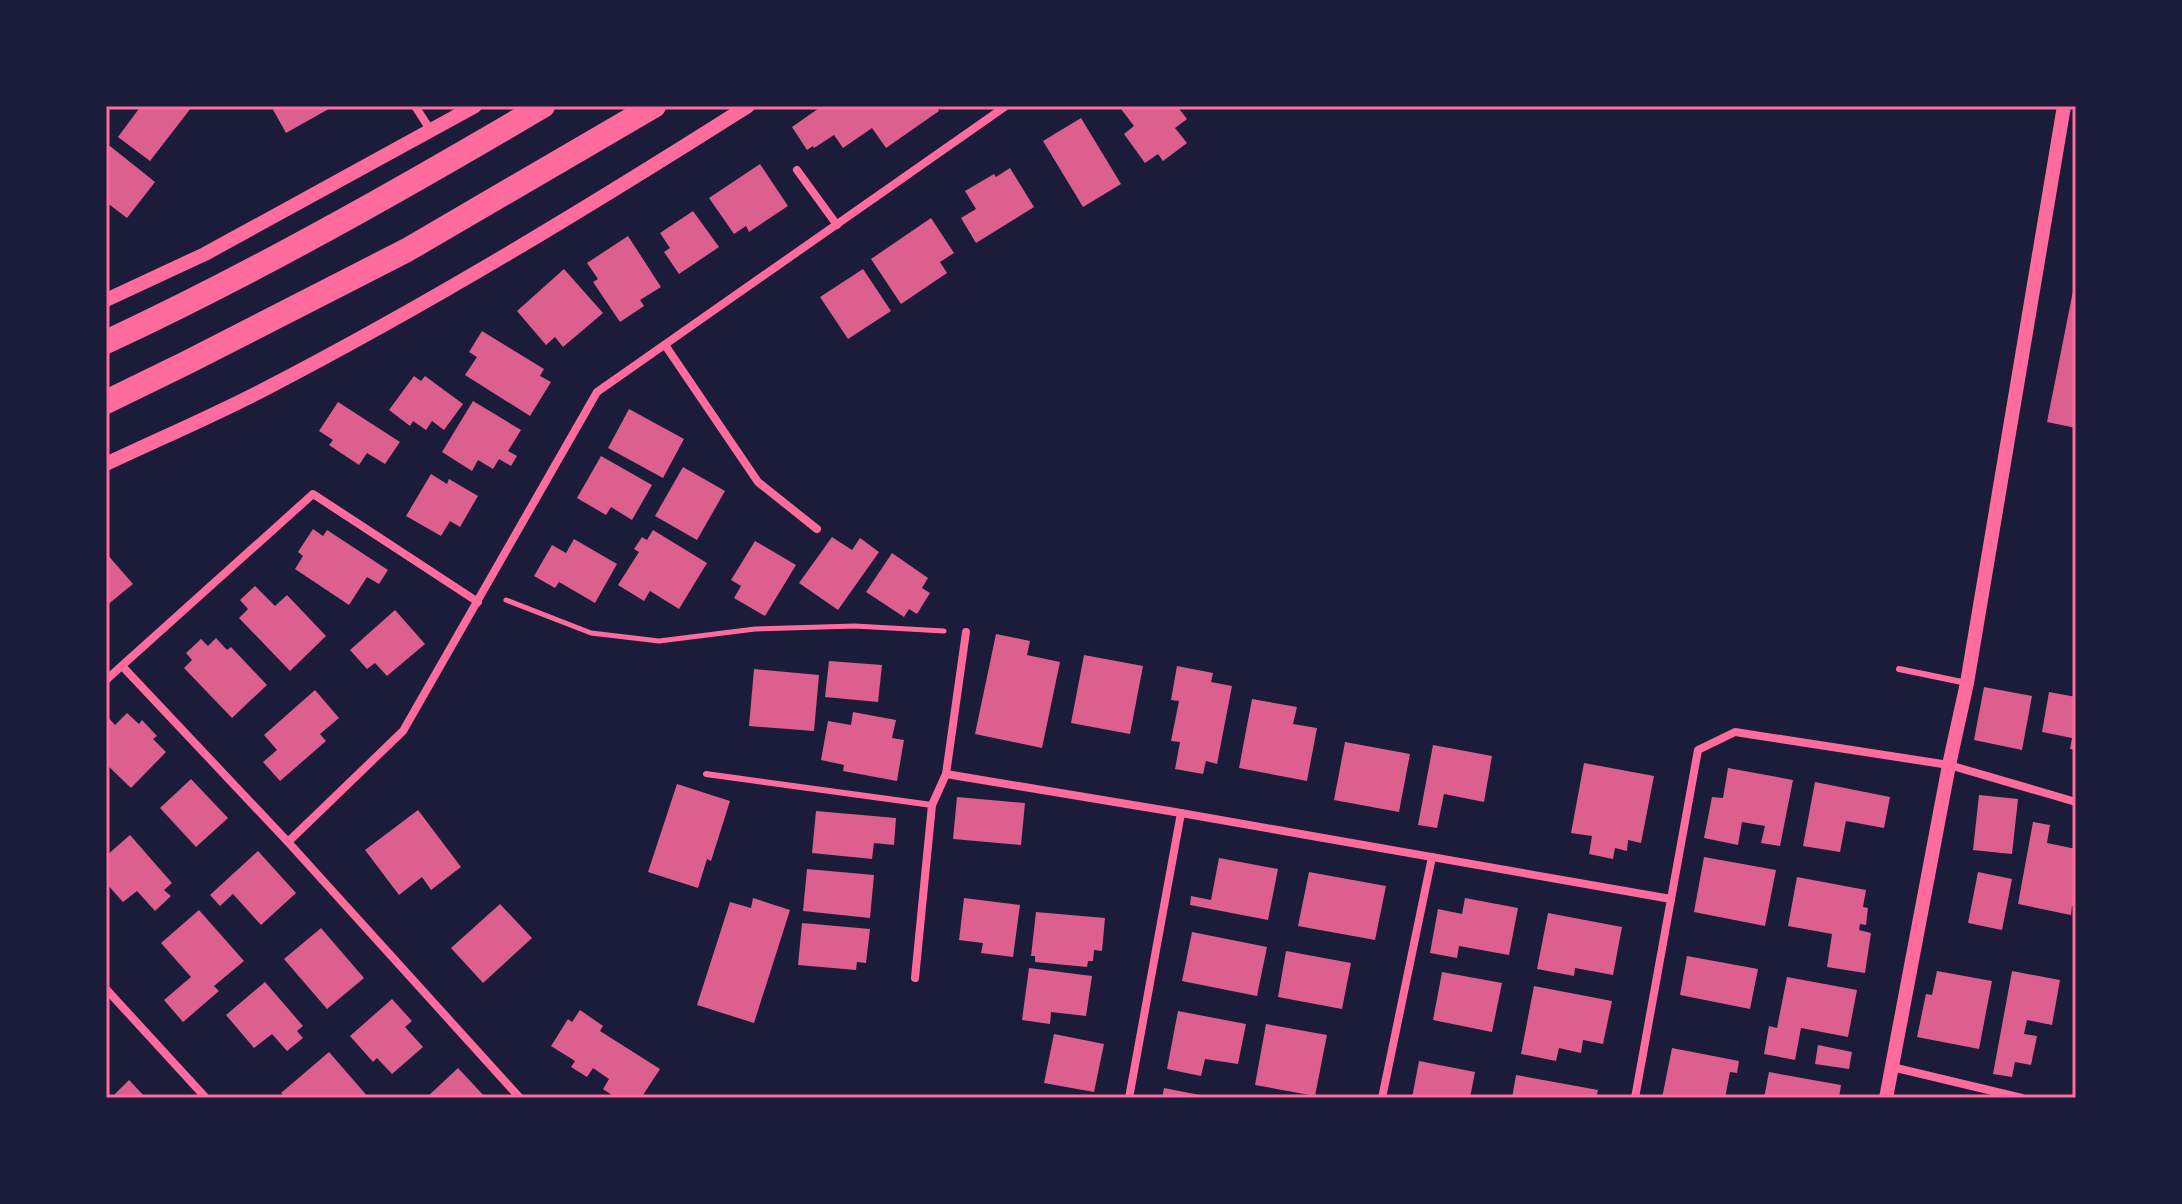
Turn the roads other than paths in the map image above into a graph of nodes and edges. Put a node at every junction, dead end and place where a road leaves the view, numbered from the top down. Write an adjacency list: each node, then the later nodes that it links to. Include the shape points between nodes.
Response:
1 (415, 106): 8 (street)
2 (475, 106): 8 (street)
3 (543, 106): 12 (highway, via 380,202)
4 (654, 106): 14 (highway, via 407,250)
5 (748, 106): 15 (street, via 418,306 263,390)
6 (1006, 106): 10 (street)
7 (2064, 106): 22 (street)
8 (431, 131): 11 (street, via 205,254)
9 (797, 170): 10 (street)
10 (837, 225): 13 (street)
11 (106, 300)
12 (106, 342)
13 (665, 345): 16 (street, via 758,482); 17 (street, via 597,392)
14 (106, 402)
15 (106, 464)
16 (817, 529)
17 (478, 602): 19 (street, via 313,494); 29 (street, via 403,731)
18 (966, 632): 25 (street)
19 (123, 667): 21 (street); 29 (street)
20 (1899, 669): 22 (lane)
21 (106, 680)
22 (1967, 683): 23 (street)
23 (1949, 765): 26 (street); 31 (street, via 1735,732 1698,750); 34 (street)
24 (706, 774): 27 (lane)
25 (946, 774): 27 (street); 28 (street)
26 (2076, 802)
27 (932, 805): 32 (street)
28 (1181, 813): 30 (street); 37 (street)
29 (288, 842): 36 (street)
30 (1432, 857): 31 (street); 38 (street)
31 (1671, 899): 39 (street)
32 (915, 978)
33 (106, 989): 35 (street)
34 (1892, 1067): 40 (street); 41 (street)
35 (206, 1098)
36 (520, 1098)
37 (1129, 1098)
38 (1382, 1098)
39 (1635, 1098)
40 (1886, 1098)
41 (2022, 1098)

